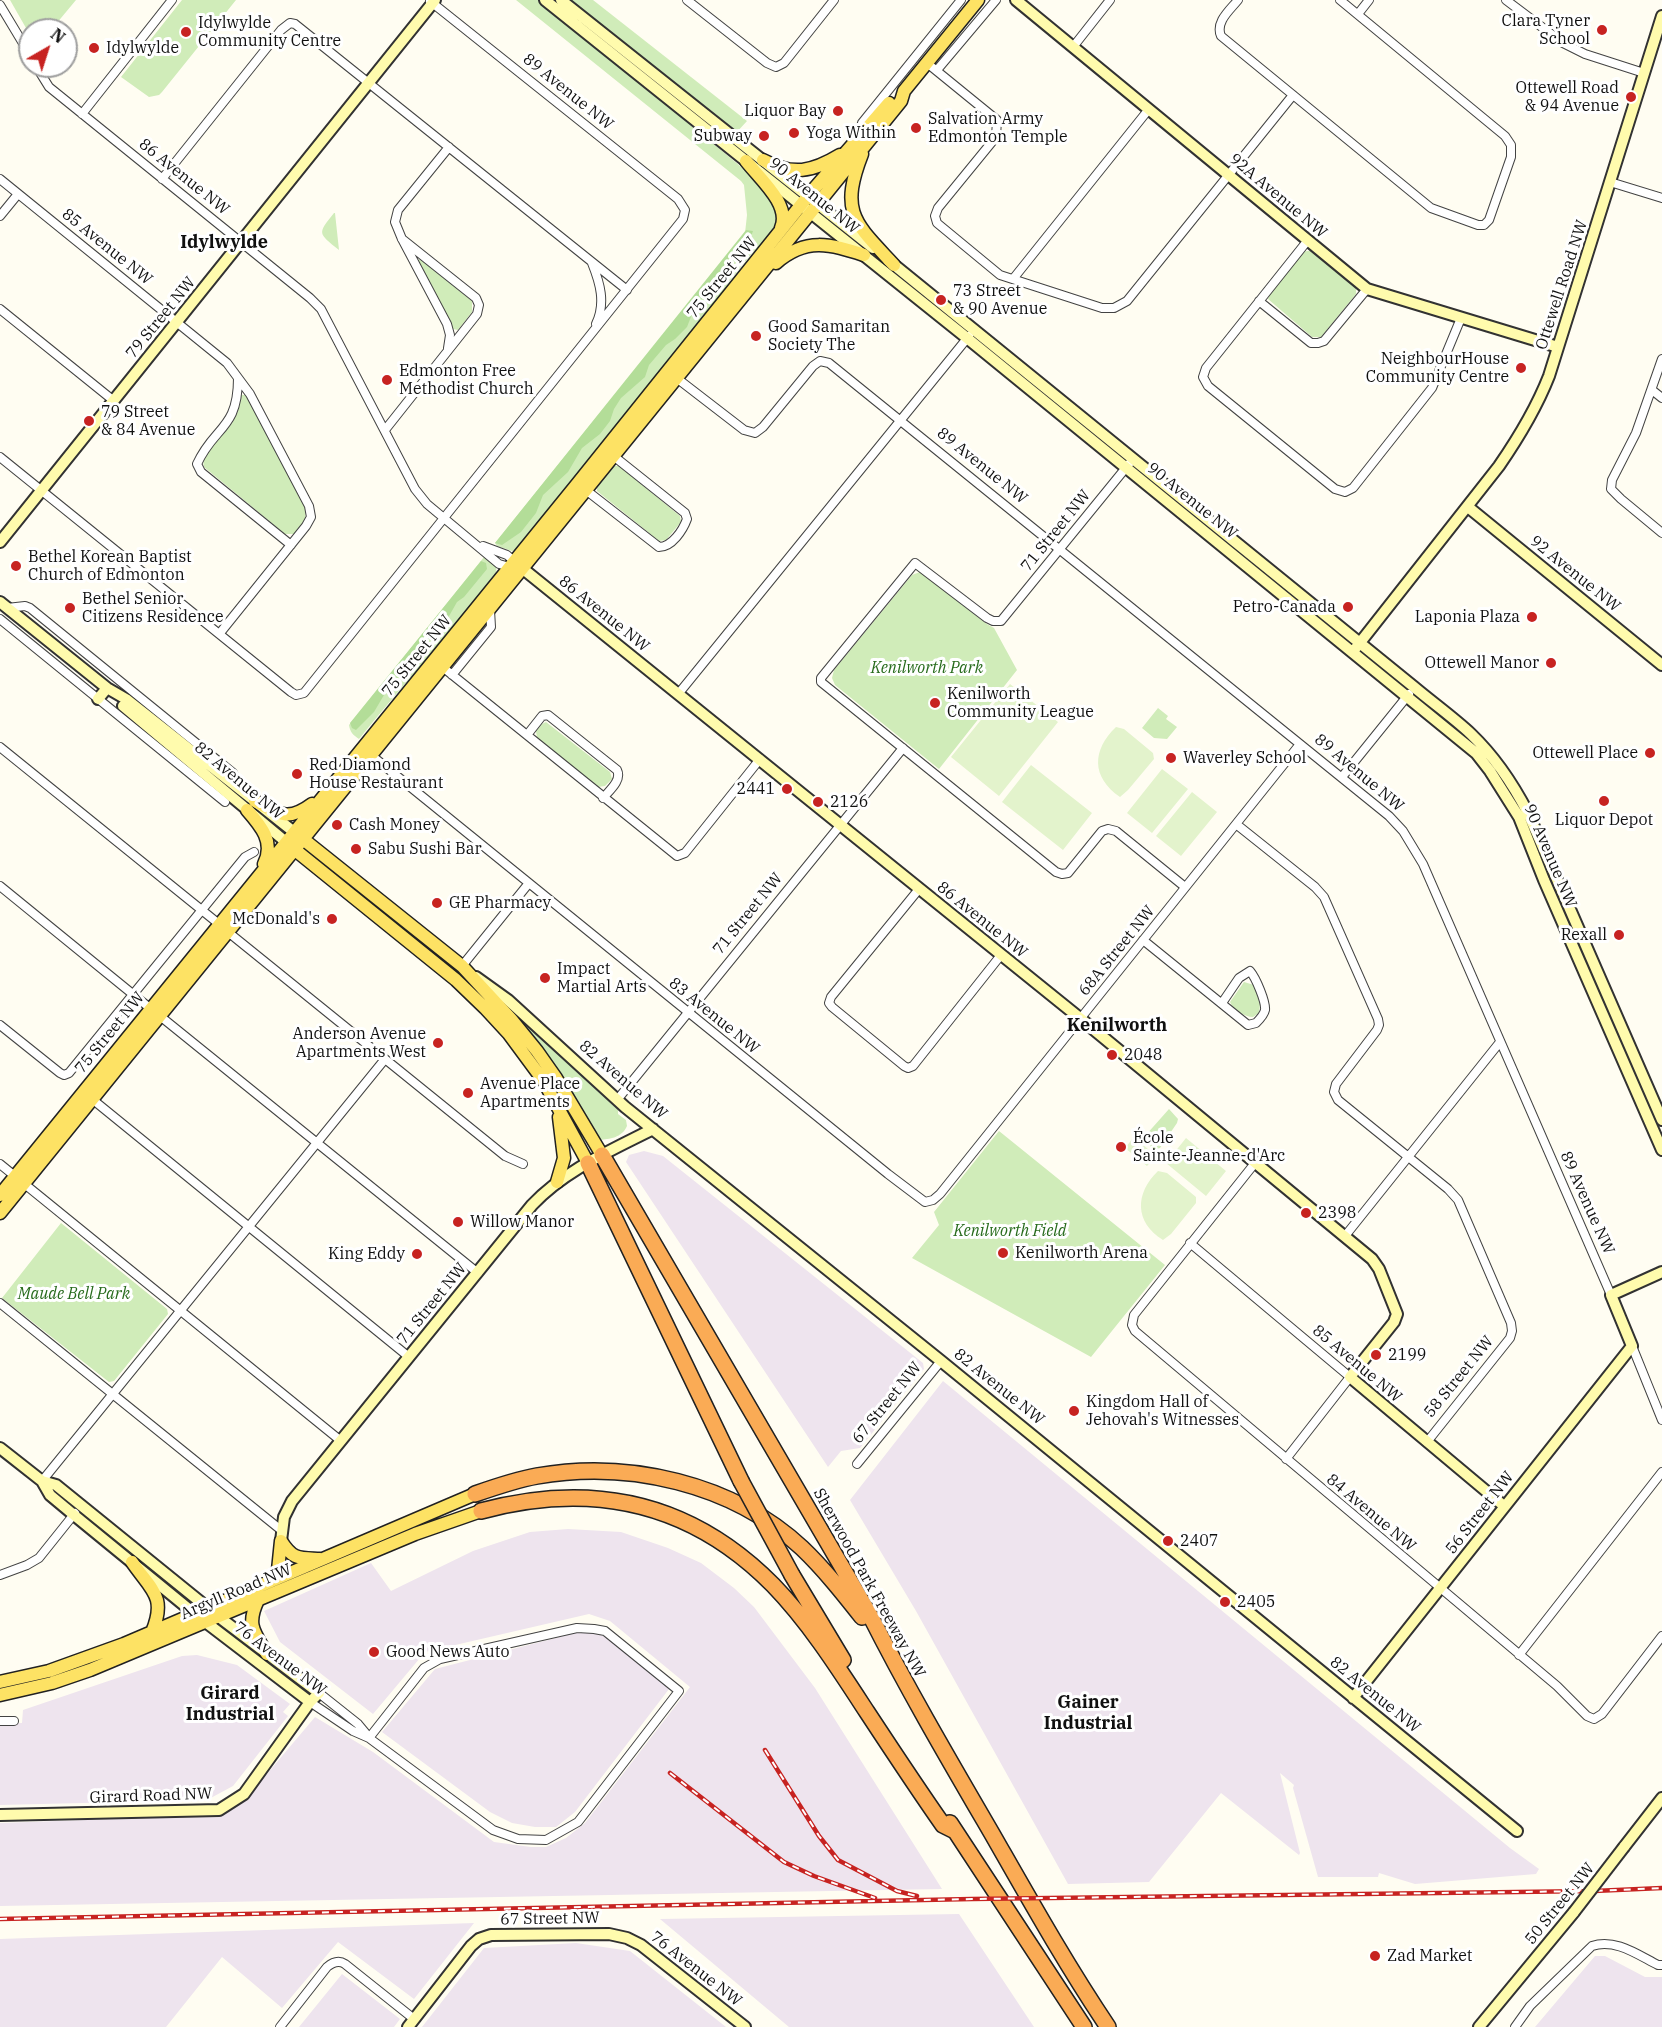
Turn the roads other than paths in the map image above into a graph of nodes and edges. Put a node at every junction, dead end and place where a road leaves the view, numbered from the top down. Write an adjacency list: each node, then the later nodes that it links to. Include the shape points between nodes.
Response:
1 (172, 0): 27 (street)
2 (545, 0): 32 (street, 90 Avenue NW)
3 (561, 0): 31 (street, 90 Avenue NW)
4 (687, 0): 5 (street, via 776,67 784,63)
5 (834, 0)
6 (961, 0): 28 (street, 75 Street NW, via 862,123)
7 (978, 0): 21 (main road, 75 Street NW)
8 (996, 0): 21 (street, 75 Street NW)
9 (1016, 0): 20 (street, 92A Avenue NW)
10 (1110, 0): 20 (street)
11 (1238, 0): 25 (street, via 1220,24 1221,36)
12 (1340, 0): 17 (street)
13 (1369, 0): 17 (street)
14 (1506, 0): 22 (street, via 1563,43)
15 (433, 1): 24 (street, 79 Street NW); 51 (street, 89 Avenue NW, via 678,199 685,210 683,219)
16 (0, 5): 19 (street)
17 (1358, 14): 25 (street, via 1511,145 1511,157 1489,220 1478,225 1431,208)
18 (1662, 16): 22 (street, Ottewell Road NW)
19 (18, 35)
20 (1073, 47): 26 (street, 92A Avenue NW)
21 (932, 67): 28 (main road, 75 Street NW, via 904,91 900,101); 49 (street, via 997,120 998,129 996,137 939,208 937,223 1000,275)
22 (1644, 73): 36 (street, Ottewell Road NW)
23 (43, 78): 27 (street, 86 Avenue NW)
24 (370, 83): 29 (street); 34 (street, via 301,27 290,23); 44 (street, 79 Street NW)
25 (1293, 95): 33 (street)
26 (1149, 109): 33 (street, 92A Avenue NW); 49 (street)
27 (82, 114): 34 (street, 86 Avenue NW)
28 (863, 140): 30 (main road, 75 Street NW); 39 (main road, 75 Street NW); 47 (main road, via 853,178 853,211 864,232)
29 (449, 147): 42 (street, via 398,210 395,222); 46 (street)
30 (846, 152): 31 (main road, via 804,170 780,169); 39 (main road, 75 Street NW)
31 (763, 160): 39 (street, 90 Avenue NW)
32 (746, 161): 39 (street, 90 Avenue NW); 41 (main road, via 782,209 784,219)
33 (1229, 175): 43 (street, 92A Avenue NW); 49 (street, via 1128,301 1114,308 1102,308)
34 (162, 178): 44 (street, 86 Avenue NW)
35 (0, 179): 37 (street, 85 Avenue NW)
36 (1610, 182): 38 (street); 58 (street, Ottewell Road NW)
37 (18, 194): 40 (street); 55 (street, 85 Avenue NW)
38 (1662, 198)
39 (810, 204): 41 (main road, 75 Street NW); 45 (street, 90 Avenue NW); 47 (street, 90 Avenue NW); 48 (main road, 75 Street NW)
40 (0, 216)
41 (778, 234): 61 (main road, 75 Street NW)
42 (402, 238): 59 (street, via 447,324); 59 (street, via 476,298 479,305 477,314)
43 (1308, 240): 50 (street, 92A Avenue NW); 52 (street)
44 (241, 243): 55 (street, 79 Street NW); 67 (street, 86 Avenue NW, via 321,309)
45 (864, 255): 48 (main road, via 837,246 803,247 783,256); 57 (street, 90 Avenue NW)
46 (592, 261): 51 (street); 56 (street, via 601,303)
47 (894, 265): 57 (street, 90 Avenue NW)
48 (759, 277): 61 (main road, 75 Street NW)
49 (1013, 279)
50 (1367, 289): 52 (street, via 1318,344 1311,343); 54 (street, 92A Avenue NW)
51 (627, 290): 56 (street)
52 (1259, 301): 54 (street, via 1203,377 1208,386 1335,489 1345,492 1353,488 1432,388)
53 (0, 309): 65 (street)
54 (1461, 318): 58 (street, 92A Avenue NW)
55 (177, 322): 62 (street, 85 Avenue NW); 65 (street, 79 Street NW)
56 (593, 331): 74 (street)
57 (971, 334): 66 (street); 70 (street, 90 Avenue NW)
58 (1558, 347): 73 (street, Ottewell Road NW, via 1540,397 1520,436)
59 (448, 348): 67 (street)
60 (1662, 359): 63 (street)
61 (673, 375): 66 (street, 89 Avenue NW, via 744,430 755,433 820,361 829,363); 68 (main road, 75 Street NW)
62 (238, 378): 77 (street, 85 Avenue NW, via 309,506 311,516); 77 (street, via 235,410 197,464 201,472)
63 (1652, 390): 64 (street); 75 (street, via 1611,489)
64 (1662, 398)
65 (114, 401): 72 (street, 79 Street NW)
66 (901, 420): 78 (street, 89 Avenue NW); 88 (street)
67 (385, 430): 74 (street, 86 Avenue NW, via 415,489)
68 (610, 453): 71 (main road, 75 Street NW); 71 (street, via 685,513 686,524 670,544 659,547)
69 (0, 457): 72 (street)
70 (1130, 463): 78 (street, 71 Street NW); 83 (street, 90 Avenue NW)
71 (582, 487): 79 (main road, 75 Street NW)
72 (42, 490): 76 (street, 79 Street NW); 82 (street)
73 (1468, 507): 83 (street, Ottewell Road NW); 84 (street, 92 Avenue NW)
74 (444, 517): 79 (street, 86 Avenue NW, via 476,543 507,555); 82 (street, via 304,693 296,694)
75 (1662, 533)
76 (0, 542)
77 (291, 545): 82 (street)
78 (1061, 549): 91 (street, 89 Avenue NW); 93 (street, 71 Street NW, via 1000,621 987,618 915,563 821,678 821,682)
79 (516, 566): 85 (main road, 75 Street NW); 85 (main road, 75 Street NW, via 490,610); 88 (street, 86 Avenue NW)
80 (4, 605): 86 (street, 82 Avenue NW); 97 (street, 82 Avenue NW, via 30,608 233,773)
81 (0, 619): 89 (street, 82 Avenue NW)
82 (220, 633)
83 (1356, 647): 87 (street, 90 Avenue NW)
84 (1662, 665)
85 (443, 667): 90 (street); 94 (main road, 75 Street NW); 98 (main road, 75 Street NW)
86 (107, 688): 89 (street); 97 (street, 82 Avenue NW); 101 (street, 82 Avenue NW, via 121,705)
87 (1411, 692): 96 (street); 127 (street, 90 Avenue NW, via 1472,735 1518,795); 129 (street, 90 Avenue NW, via 1476,753 1519,817)
88 (679, 693): 95 (street, 86 Avenue NW)
89 (98, 699): 100 (street, 82 Avenue NW)
90 (527, 735): 99 (street); 99 (street, via 548,715 617,770 618,778)
91 (1300, 744): 96 (street, 89 Avenue NW); 102 (street, 68A Street NW)
92 (0, 747): 112 (street)
93 (903, 748): 103 (street, 71 Street NW); 110 (street, via 1056,872 1068,873 1102,831 1108,830 1116,831)
94 (371, 756): 104 (main road, 75 Street NW); 108 (street, 83 Avenue NW)
95 (760, 759): 99 (street, via 681,856 674,855); 103 (street, 86 Avenue NW)
96 (1342, 777): 123 (street, 89 Avenue NW, via 1389,816 1423,864)
97 (239, 788): 101 (street, 82 Avenue NW)
98 (323, 797): 101 (main road, via 299,813 285,816); 104 (main road, 75 Street NW)
99 (603, 798)
100 (225, 802)
101 (251, 806): 104 (street, 82 Avenue NW); 105 (street, 82 Avenue NW); 107 (main road, via 268,845 267,859)
102 (1236, 824): 110 (street, 68A Street NW); 135 (street, via 1324,897 1379,1025 1334,1092 1338,1100)
103 (840, 825): 111 (street, 86 Avenue NW); 120 (street, 71 Street NW)
104 (299, 836): 105 (main road, 75 Street NW); 116 (main road, 82 Avenue NW)
105 (291, 846): 107 (main road, 75 Street NW); 113 (main road, 75 Street NW); 128 (main road, 82 Avenue NW, via 471,994 509,1034)
106 (254, 852): 112 (street, 75 Street NW, via 245,857)
107 (254, 882): 113 (main road, 75 Street NW)
108 (529, 883): 116 (street); 120 (street, 83 Avenue NW)
109 (0, 886): 117 (street)
110 (1185, 887): 114 (street, 68A Street NW)
111 (919, 888): 115 (street, 86 Avenue NW); 115 (street, via 828,1003 832,1007 908,1068)
112 (202, 910): 113 (street); 117 (street, 75 Street NW)
113 (224, 928): 119 (main road, 75 Street NW); 124 (street)
114 (1143, 940): 118 (street); 121 (street, 68A Street NW)
115 (1001, 955): 121 (street, 86 Avenue NW)
116 (462, 966): 126 (street, 82 Avenue NW, via 508,1000); 134 (main road, 82 Avenue NW, via 537,1051)
117 (134, 994): 119 (street); 122 (street, 75 Street NW, via 66,1075)
118 (1222, 1003): 118 (street, via 1252,1025 1261,1018 1265,1007 1249,971 1239,978)
119 (156, 1012): 125 (main road, 75 Street NW); 132 (street); 140 (main road, 75 Street NW)
120 (688, 1012): 126 (street, 71 Street NW); 143 (street, 83 Avenue NW, via 920,1199)
121 (1081, 1018): 137 (street, 86 Avenue NW); 143 (street, 68A Street NW)
122 (0, 1025)
123 (1500, 1042): 135 (street); 150 (street, 89 Avenue NW)
124 (385, 1059): 132 (street); 139 (street, via 505,1156)
125 (92, 1099): 140 (main road, 75 Street NW); 145 (street)
126 (617, 1100): 131 (street, 82 Avenue NW)
127 (1658, 1100): 129 (street); 130 (street, 90 Avenue NW)
128 (557, 1104): 136 (main road, 82 Avenue NW); 141 (main road, via 564,1158)
129 (1642, 1107): 133 (street, 90 Avenue NW)
130 (1662, 1120)
131 (653, 1129): 134 (street, 71 Street NW); 155 (street, 82 Avenue NW)
132 (317, 1142): 145 (street); 149 (street)
133 (1662, 1150)
134 (602, 1155): 136 (street, 71 Street NW); 186 (highway, Sherwood Park Freeway NW, via 870,1616)
135 (1408, 1157): 146 (street); 160 (street, 58 Street NW, via 1458,1200 1512,1331)
136 (588, 1163): 141 (street, 71 Street NW); 197 (highway, bridge, via 741,1481 792,1575)
137 (1255, 1163): 146 (street, 86 Avenue NW); 147 (street)
138 (0, 1164): 140 (street)
139 (523, 1164)
140 (20, 1179): 142 (main road, 75 Street NW); 144 (main road, 75 Street NW); 152 (street)
141 (557, 1182): 149 (street, 71 Street NW, via 532,1205)
142 (0, 1195)
143 (931, 1202)
144 (0, 1213)
145 (249, 1226): 152 (street); 154 (street)
146 (1345, 1236): 156 (street, 86 Avenue NW, via 1372,1259 1397,1314)
147 (1190, 1243): 156 (street, 85 Avenue NW); 162 (street, 84 Avenue NW, via 1134,1315 1132,1325)
148 (1662, 1272): 150 (street)
149 (478, 1273): 154 (street, 71 Street NW)
150 (1611, 1295): 153 (street, 89 Avenue NW)
151 (0, 1304): 157 (street)
152 (180, 1310): 157 (street); 159 (street)
153 (1632, 1346): 158 (street, 89 Avenue NW); 168 (street, 56 Street NW)
154 (409, 1357): 159 (street, 71 Street NW)
155 (940, 1361): 163 (street, 67 Street NW); 190 (street, 82 Avenue NW)
156 (1350, 1377): 160 (street, 85 Avenue NW); 162 (street)
157 (113, 1394): 165 (street); 171 (street)
158 (1662, 1420)
159 (341, 1441): 171 (street, 71 Street NW, via 290,1505)
160 (1427, 1442): 168 (street, 85 Avenue NW)
161 (0, 1448): 165 (street, 76 Avenue NW)
162 (1286, 1459): 176 (street, 84 Avenue NW)
163 (857, 1464)
164 (1662, 1472): 185 (street)
165 (42, 1481): 167 (street, 76 Avenue NW, via 56,1485); 170 (street, 76 Avenue NW, via 50,1495)
166 (475, 1494): 172 (main road, Argyll Road NW); 186 (highway, via 537,1476 626,1472 665,1478 740,1505 777,1527 809,1555 850,1602)
167 (81, 1506): 170 (street); 178 (street, 76 Avenue NW)
168 (1504, 1506): 176 (street, 56 Street NW)
169 (481, 1511): 177 (main road, Argyll Road NW, via 415,1534); 197 (highway, via 560,1497 600,1499 667,1513 710,1534 774,1586 800,1617 943,1825)
170 (74, 1515): 173 (street, 76 Avenue NW); 174 (street, via 39,1558)
171 (281, 1536): 172 (main road, via 289,1553 296,1557); 175 (main road, via 278,1570)
172 (323, 1559): 175 (main road, Argyll Road NW)
173 (132, 1562): 179 (street, 76 Avenue NW); 182 (main road, via 156,1597 159,1612)
174 (0, 1575)
175 (267, 1583): 178 (main road, Argyll Road NW)
176 (1440, 1588): 185 (street, 84 Avenue NW); 190 (street, 56 Street NW)
177 (258, 1600): 180 (main road, Argyll Road NW); 184 (main road, via 251,1622)
178 (208, 1608): 179 (main road, Argyll Road NW); 180 (street, 76 Avenue NW)
179 (195, 1614): 181 (street, 76 Avenue NW); 182 (main road, Argyll Road NW)
180 (219, 1617): 181 (main road, Argyll Road NW); 184 (street, 76 Avenue NW)
181 (206, 1622): 189 (main road, Argyll Road NW, via 76,1675); 191 (street, 76 Avenue NW)
182 (152, 1632): 187 (main road, Argyll Road NW, via 71,1664)
183 (1662, 1636): 185 (street, 84 Avenue NW, via 1602,1714 1594,1719)
184 (267, 1654): 188 (street, 76 Avenue NW)
185 (1519, 1655)
186 (901, 1677): 201 (highway, Sherwood Park Freeway NW)
187 (0, 1682)
188 (318, 1693): 191 (street, Girard Road NW); 194 (street, 76 Avenue NW, via 358,1724)
189 (0, 1695)
190 (1353, 1698): 198 (street, 82 Avenue NW)
191 (310, 1702): 194 (street, 76 Avenue NW); 196 (street, Girard Road NW, via 244,1794 219,1810)
192 (0, 1721): 193 (street)
193 (14, 1721)
194 (369, 1738): 194 (street, 76 Avenue NW, via 429,1663 584,1627 605,1631 679,1691 578,1822 546,1840 518,1839 493,1830)
195 (1662, 1798): 210 (street, 50 Street NW, bridge)
196 (0, 1815)
197 (955, 1831): 199 (highway)
198 (1517, 1831)
199 (1015, 1924): 206 (highway); 207 (highway)
200 (627, 1938): 203 (street, 67 Street NW, via 602,1933 478,1939); 205 (street, 76 Avenue NW, via 647,1949)
201 (1053, 1939): 208 (highway, Sherwood Park Freeway NW); 209 (highway)
202 (1661, 1966): 211 (street, via 1610,1943 1592,1946 1530,2006)
203 (411, 2023): 204 (street, via 345,1964 336,1962 327,1967)
204 (280, 2027)
205 (745, 2027)
206 (1071, 2027)
207 (1084, 2027)
208 (1108, 2027)
209 (1118, 2027)
210 (1479, 2027)
211 (1515, 2027)

